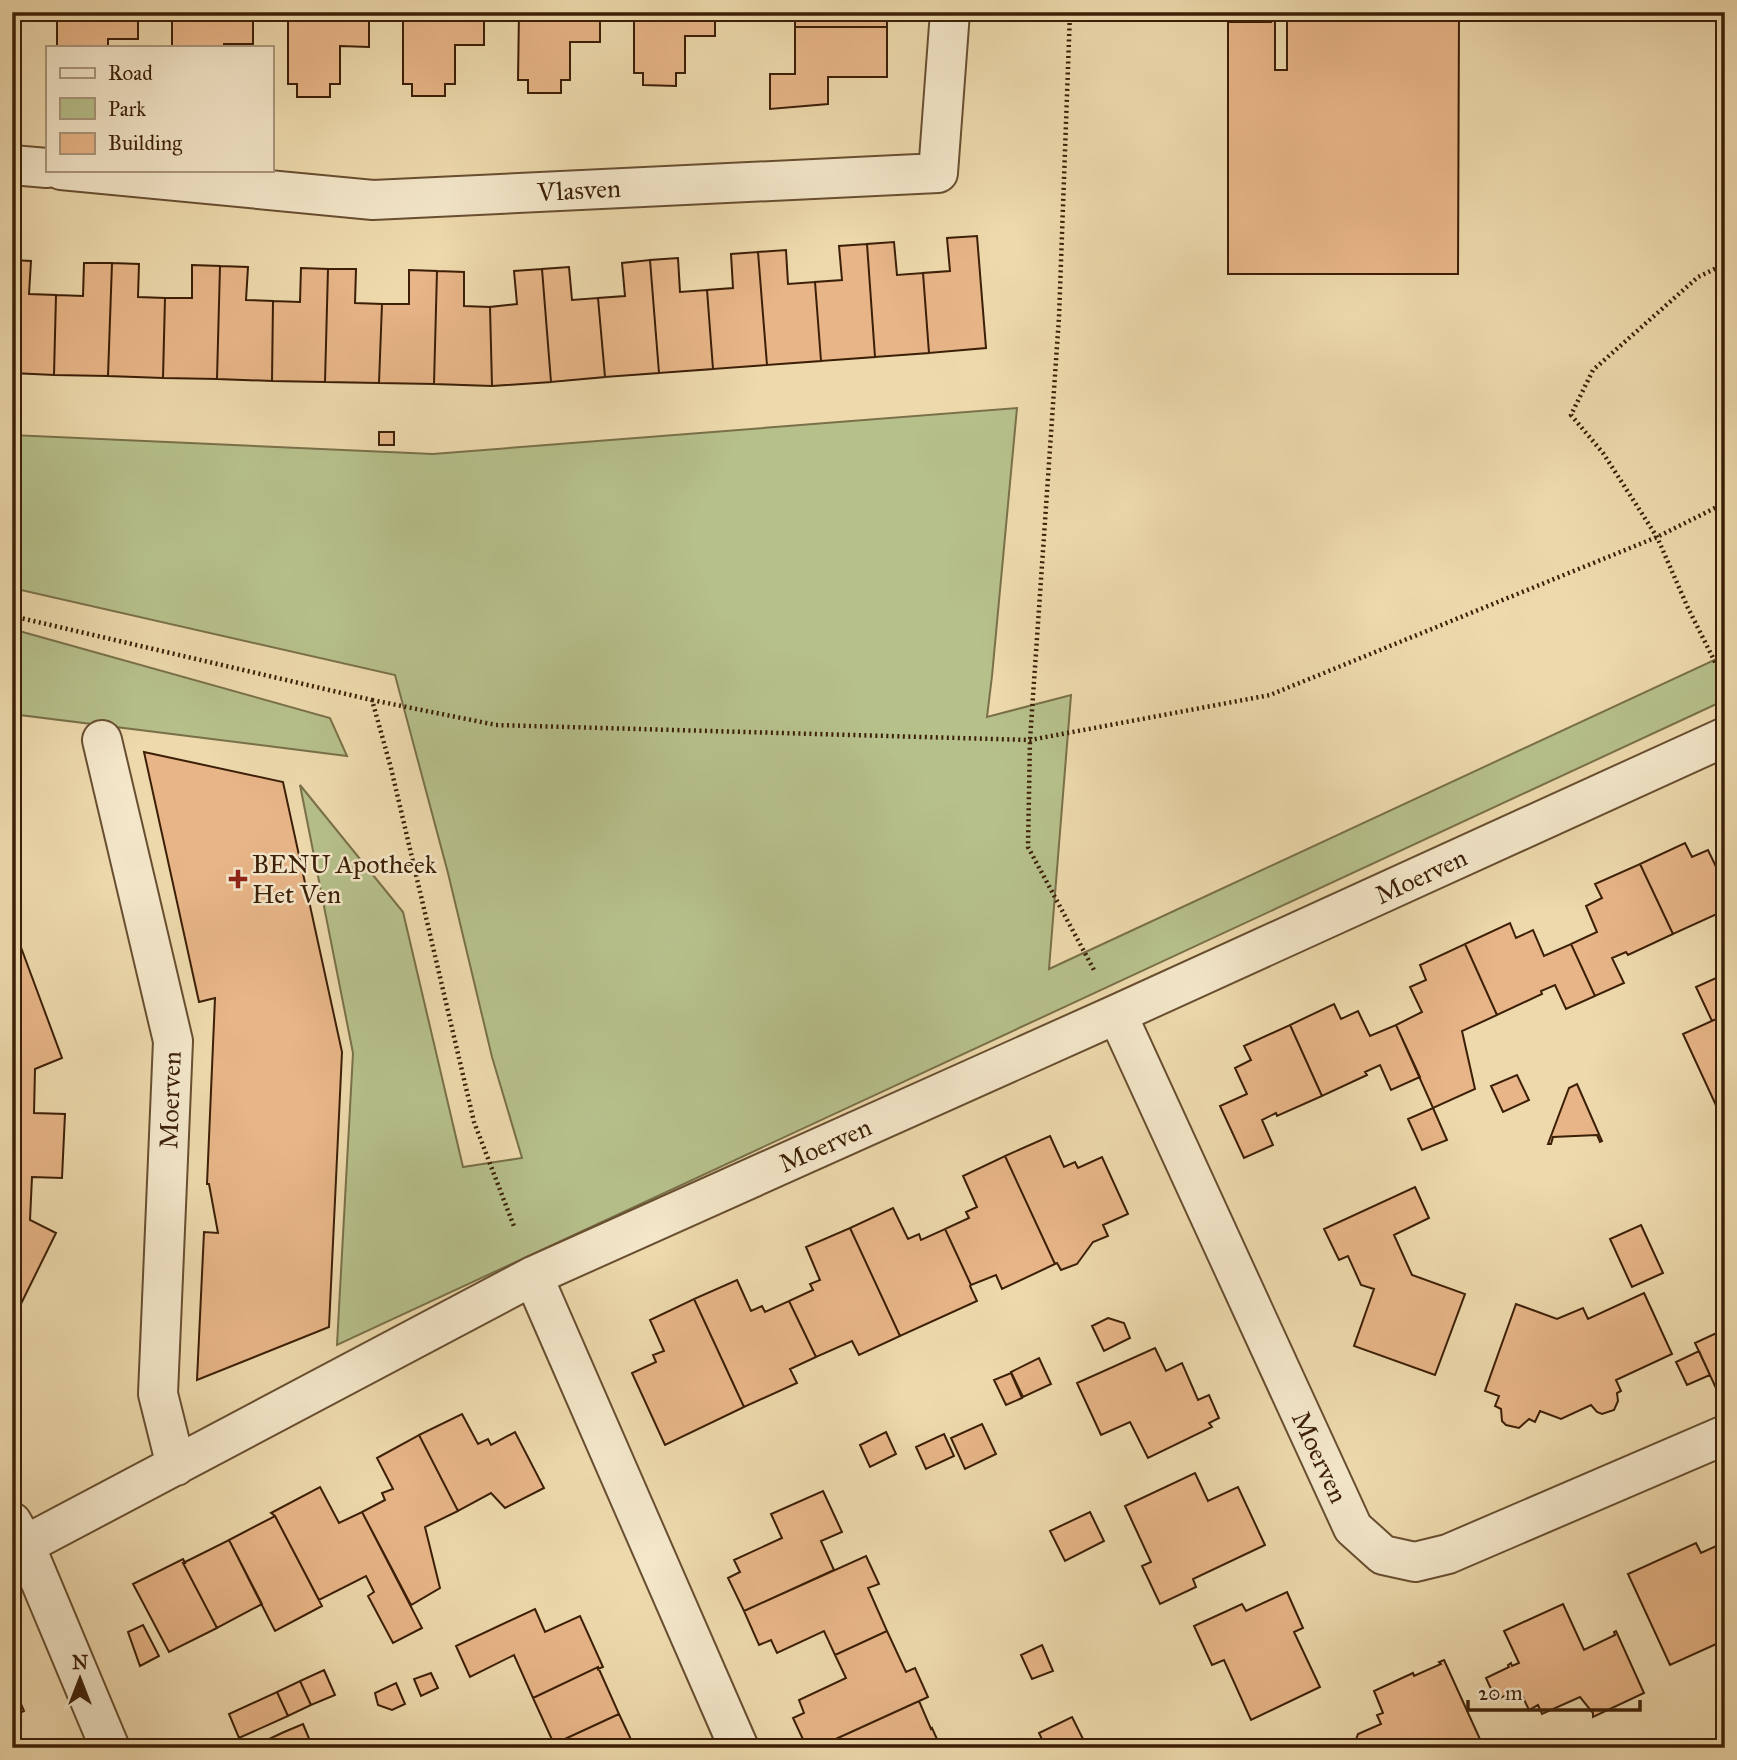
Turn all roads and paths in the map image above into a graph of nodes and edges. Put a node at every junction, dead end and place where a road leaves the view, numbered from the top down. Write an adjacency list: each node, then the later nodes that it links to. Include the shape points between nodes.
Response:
1 (950, 12): 5 (street, Vlasven, via 938,173 373,200)
2 (1070, 12): 14 (path, via 1059,317)
3 (12, 165): 4 (street)
4 (46, 168)
5 (82, 172)
6 (1725, 264): 8 (path, via 1698,277 1593,370 1571,415 1603,453)
7 (1725, 503): 8 (path)
8 (1657, 537): 10 (path); 14 (path, via 1270,695)
9 (12, 616): 11 (path)
10 (1725, 682)
11 (372, 700): 14 (path, via 496,725); 16 (path, via 474,1122)
12 (1725, 737): 15 (street, Moerven)
13 (102, 740): 18 (street, Moerven, via 173,1041 158,1394)
14 (1030, 740): 15 (path, via 1028,848)
15 (1117, 1014): 16 (street, Moerven); 17 (street, Moerven, via 1353,1528 1383,1555 1415,1562 1448,1554)
16 (533, 1276): 18 (street, Moerven); 21 (street)
17 (1725, 1435)
18 (176, 1466): 19 (street, Moerven)
19 (16, 1539): 20 (street, Moerven)
20 (110, 1748)
21 (739, 1748)

